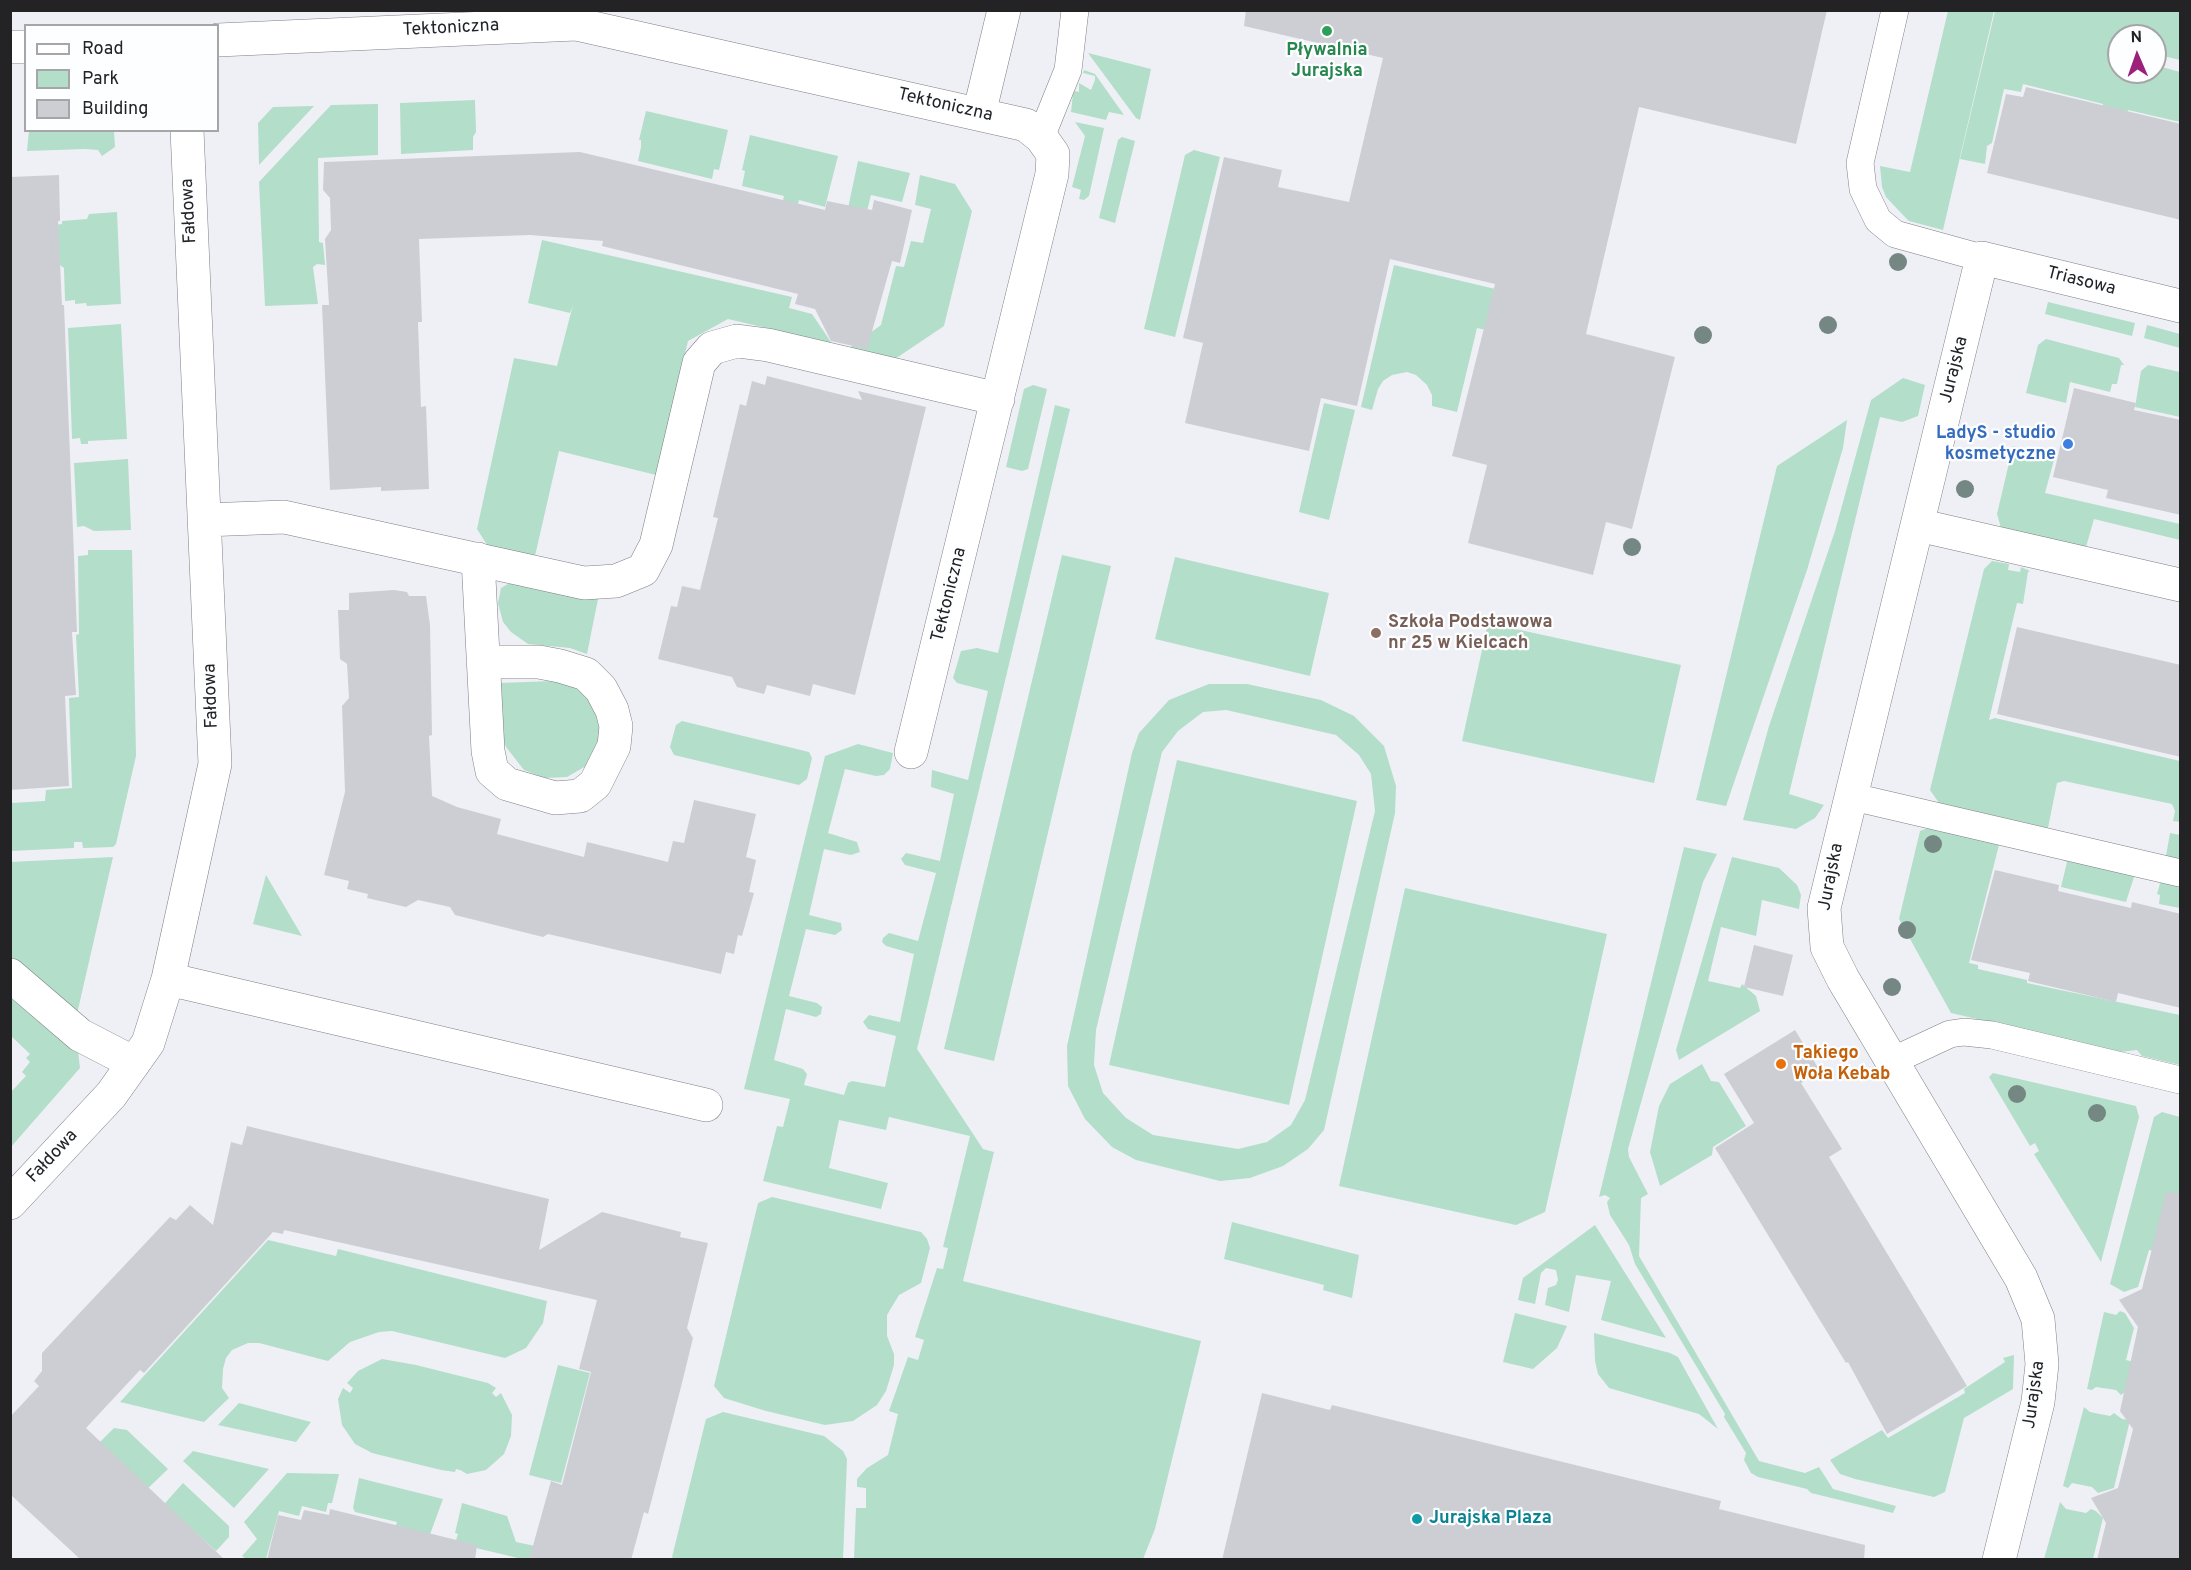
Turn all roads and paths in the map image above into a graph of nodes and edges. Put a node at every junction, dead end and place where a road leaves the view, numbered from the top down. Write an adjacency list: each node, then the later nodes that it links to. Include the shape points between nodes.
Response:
1 (1004, 10): 6 (street)
2 (1075, 10): 8 (lane, via 1068,70)
3 (1895, 10): 9 (lane, via 1860,163 1863,189 1878,220 1895,234)
4 (302, 23): 5 (street, Tektoniczna); 6 (street, Tektoniczna, via 597,26)
5 (219, 40)
6 (980, 114): 8 (street, Tektoniczna, via 1026,125)
7 (187, 132): 12 (street, Fałdowa)
8 (1041, 137): 11 (street, Tektoniczna, via 1053,153 1052,174)
9 (1982, 258): 10 (street, Triasowa); 13 (street, Jurajska)
10 (2181, 306)
11 (998, 399): 14 (street, via 768,345 737,341 712,348 699,363 656,545 643,570 616,581 584,583); 17 (street, Tektoniczna)
12 (204, 520): 14 (street, via 284,517); 21 (street, Fałdowa, via 215,764)
13 (1918, 525): 15 (street); 18 (street, Jurajska)
14 (478, 559): 16 (street)
15 (2181, 585)
16 (483, 662): 16 (street, via 492,771 507,784 555,798 579,796 595,784 608,764 616,726 601,689 586,674 560,666)
17 (911, 752)
18 (1849, 796): 19 (lane); 22 (street, Jurajska, via 1827,888 1827,947)
19 (2181, 873)
20 (10, 975): 23 (street, via 80,1035)
21 (168, 979): 23 (street, Fałdowa, via 148,1043); 25 (street)
22 (1892, 1061): 24 (lane, via 1950,1034 1964,1032 1992,1035); 27 (street, Jurajska, via 2021,1278 2037,1319 2042,1364 2038,1402)
23 (134, 1063): 26 (street, Fałdowa, via 111,1095)
24 (2181, 1080)
25 (706, 1105)
26 (10, 1203)
27 (1999, 1560)

